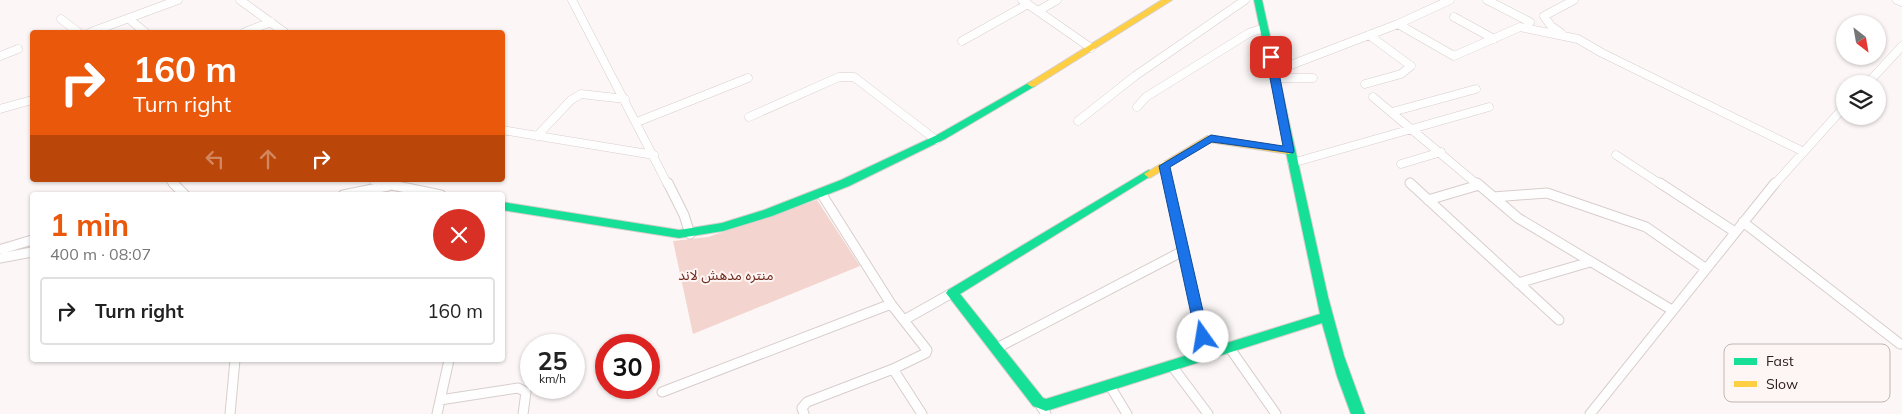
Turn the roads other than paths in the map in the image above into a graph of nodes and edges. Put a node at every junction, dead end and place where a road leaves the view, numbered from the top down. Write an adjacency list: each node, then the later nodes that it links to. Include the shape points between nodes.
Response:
1 (178, 0): 20 (street)
2 (240, 0): 21 (street)
3 (572, 0): 46 (street)
4 (1057, 0): 16 (street)
5 (1168, 0): 36 (street)
6 (1245, 0): 54 (street, via 1135,76)
7 (1258, 0): 25 (street)
8 (1450, 0): 23 (street)
9 (1486, 0): 22 (street)
10 (1552, 0): 15 (street)
11 (1574, 0): 15 (street)
12 (1897, 0): 14 (street)
13 (1025, 2): 16 (street); 34 (street)
14 (1902, 2)
15 (1563, 5): 17 (street)
16 (1038, 11): 36 (street)
17 (1544, 16): 22 (street); 32 (street)
18 (1454, 17): 33 (street)
19 (61, 19): 26 (street)
20 (129, 19): 27 (street); 28 (street)
21 (271, 22): 29 (street); 30 (street)
22 (1530, 22): 24 (street)
23 (1398, 24): 31 (street); 33 (street, via 1454,56)
24 (1520, 27): 32 (street); 33 (street)
25 (1264, 28): 39 (street); 49 (street, via 1239,38 1146,96)
26 (75, 30)
27 (97, 30)
28 (143, 30)
29 (250, 30)
30 (281, 30)
31 (1369, 35): 39 (street); 43 (street, via 1411,66 1401,74)
32 (1565, 36): 61 (street, via 1578,39 1602,54)
33 (1494, 38)
34 (962, 41)
35 (1902, 46): 40 (street)
36 (1091, 48): 59 (street)
37 (18, 50): 38 (street)
38 (0, 56)
39 (1275, 75): 42 (street); 60 (street)
40 (1875, 75)
41 (748, 78): 55 (street)
42 (1313, 78)
43 (1365, 84)
44 (1476, 89): 51 (street)
45 (1373, 97): 51 (street)
46 (625, 99): 55 (street); 58 (street, via 581,94 571,100)
47 (30, 101): 50 (street)
48 (1489, 106): 56 (street)
49 (1137, 107)
50 (0, 109)
51 (1392, 112): 56 (street)
52 (1836, 115): 61 (street)
53 (749, 117): 59 (street, via 846,76 854,77)
54 (1078, 121)
55 (637, 122): 63 (street)
56 (1413, 129): 62 (street); 65 (street)
57 (505, 131): 58 (street)
58 (537, 136): 63 (street)
59 (936, 140): 76 (street)
60 (1289, 151): 65 (street); 67 (street, via 1211,138)
61 (1802, 151): 80 (street)
62 (1441, 152): 66 (street); 71 (street)
63 (654, 155): 82 (street, via 684,214)
64 (1616, 156): 81 (street)
65 (1292, 163): 93 (street)
66 (1401, 164)
67 (1164, 166): 84 (street); 90 (street)
68 (172, 182): 73 (street)
69 (378, 182): 72 (street)
70 (1410, 183): 78 (street)
71 (1479, 185): 77 (street); 78 (street)
72 (389, 186): 74 (street); 75 (street)
73 (183, 192)
74 (358, 192)
75 (424, 192)
76 (822, 193): 82 (street, via 773,211); 91 (street)
77 (1493, 197): 87 (street, via 1526,224); 88 (street, via 1546,193 1646,227)
78 (1428, 200): 89 (street)
79 (505, 207): 82 (street, via 653,232)
80 (1743, 222): 81 (street); 96 (street)
81 (1736, 232): 88 (street)
82 (690, 234)
83 (30, 241): 86 (street)
84 (1183, 251): 98 (street); 99 (street)
85 (30, 252): 86 (street)
86 (1, 253)
87 (1590, 262): 89 (street); 92 (street)
88 (1705, 268): 92 (street)
89 (1518, 283): 95 (street)
90 (952, 293): 94 (street); 98 (street)
91 (891, 304): 94 (street); 105 (street)
92 (1672, 310): 118 (street)
93 (1327, 317): 97 (street); 117 (street, via 1342,374)
94 (904, 320): 103 (street, via 927,350)
95 (1559, 320)
96 (1900, 344)
97 (1229, 347): 99 (street); 116 (street)
98 (997, 348): 107 (street)
99 (1206, 354): 102 (street)
100 (234, 362): 108 (street)
101 (450, 362): 106 (street)
102 (1172, 366): 104 (street); 115 (street)
103 (893, 369): 111 (street, via 807,402 802,408); 112 (street)
104 (1110, 386): 107 (street, via 1053,404); 114 (street)
105 (662, 392)
106 (440, 400): 109 (street); 110 (street, via 518,388 526,392)
107 (1038, 402): 113 (street)
108 (230, 414)
109 (437, 414)
110 (523, 414)
111 (804, 414)
112 (922, 414)
113 (1046, 414)
114 (1128, 414)
115 (1208, 414)
116 (1276, 414)
117 (1358, 414)
118 (1590, 414)

